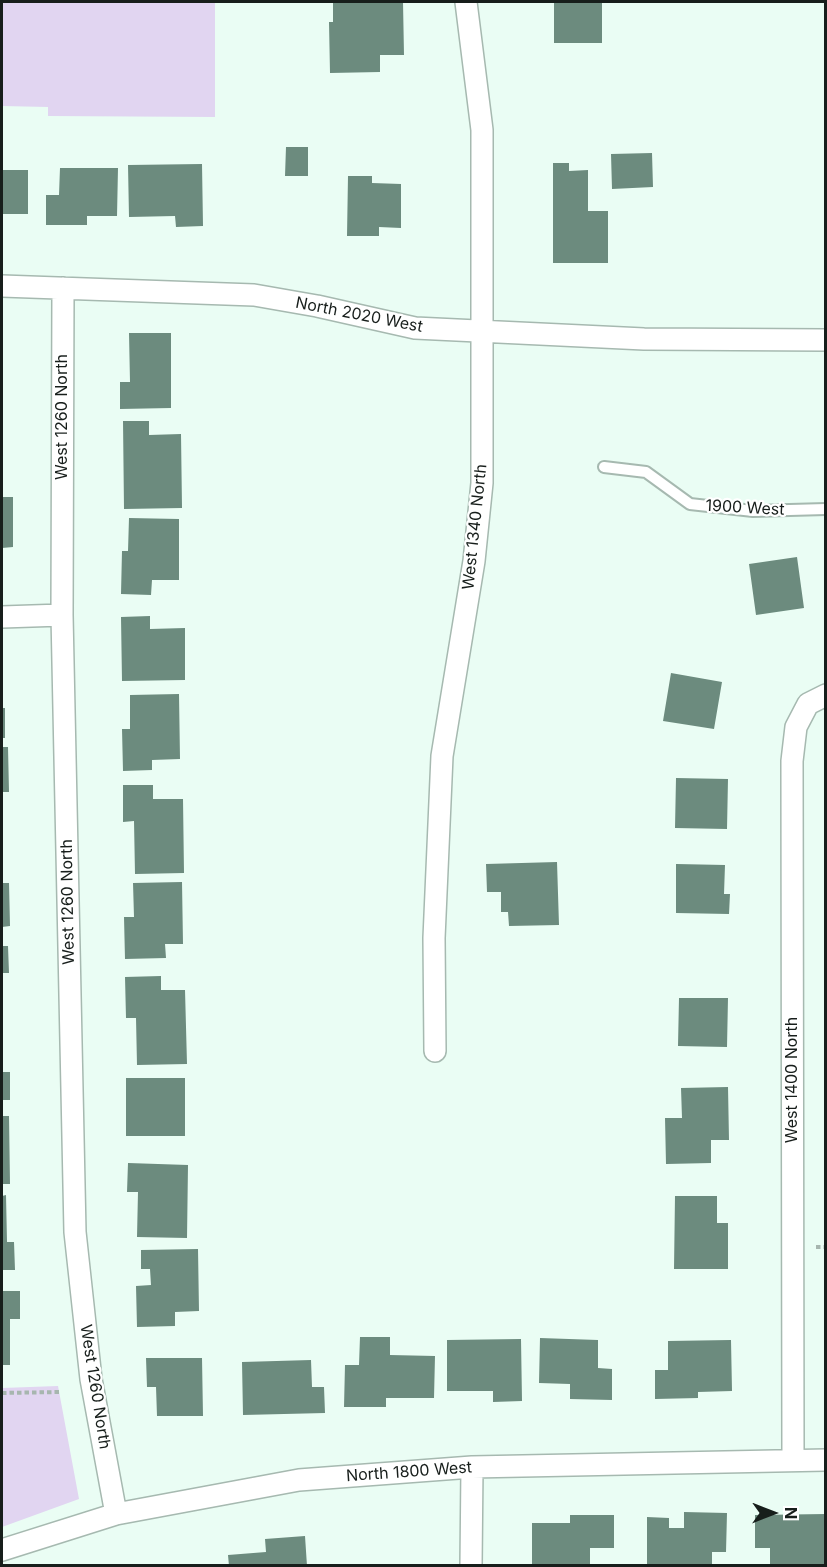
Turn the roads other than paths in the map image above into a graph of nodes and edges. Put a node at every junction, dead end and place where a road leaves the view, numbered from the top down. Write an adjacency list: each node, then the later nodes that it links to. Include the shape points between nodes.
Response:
1 (466, 2): 4 (street, West 1340 North, via 482,130)
2 (2, 286): 3 (street, North 2020 West)
3 (63, 288): 4 (street, North 2020 West, via 254,295 415,328); 8 (street, West 1260 North)
4 (482, 332): 5 (street, North 2020 West, via 644,339); 11 (street, West 1340 North, via 482,483 474,561 441,767 434,938)
5 (825, 340)
6 (604, 467): 7 (lane, 1900 West, via 646,472 690,504 753,511)
7 (825, 509)
8 (62, 615): 9 (street); 15 (street, West 1260 North, via 75,1232 91,1379)
9 (2, 617)
10 (817, 699): 12 (street, West 1400 North, via 796,727 792,761)
11 (435, 1051)
12 (793, 1460): 13 (street, North 1800 West); 14 (street, North 1800 West)
13 (825, 1460)
14 (472, 1467): 15 (street, North 1800 West, via 298,1480); 17 (street)
15 (116, 1514): 16 (street, North 1800 West)
16 (2, 1550)
17 (471, 1566)

